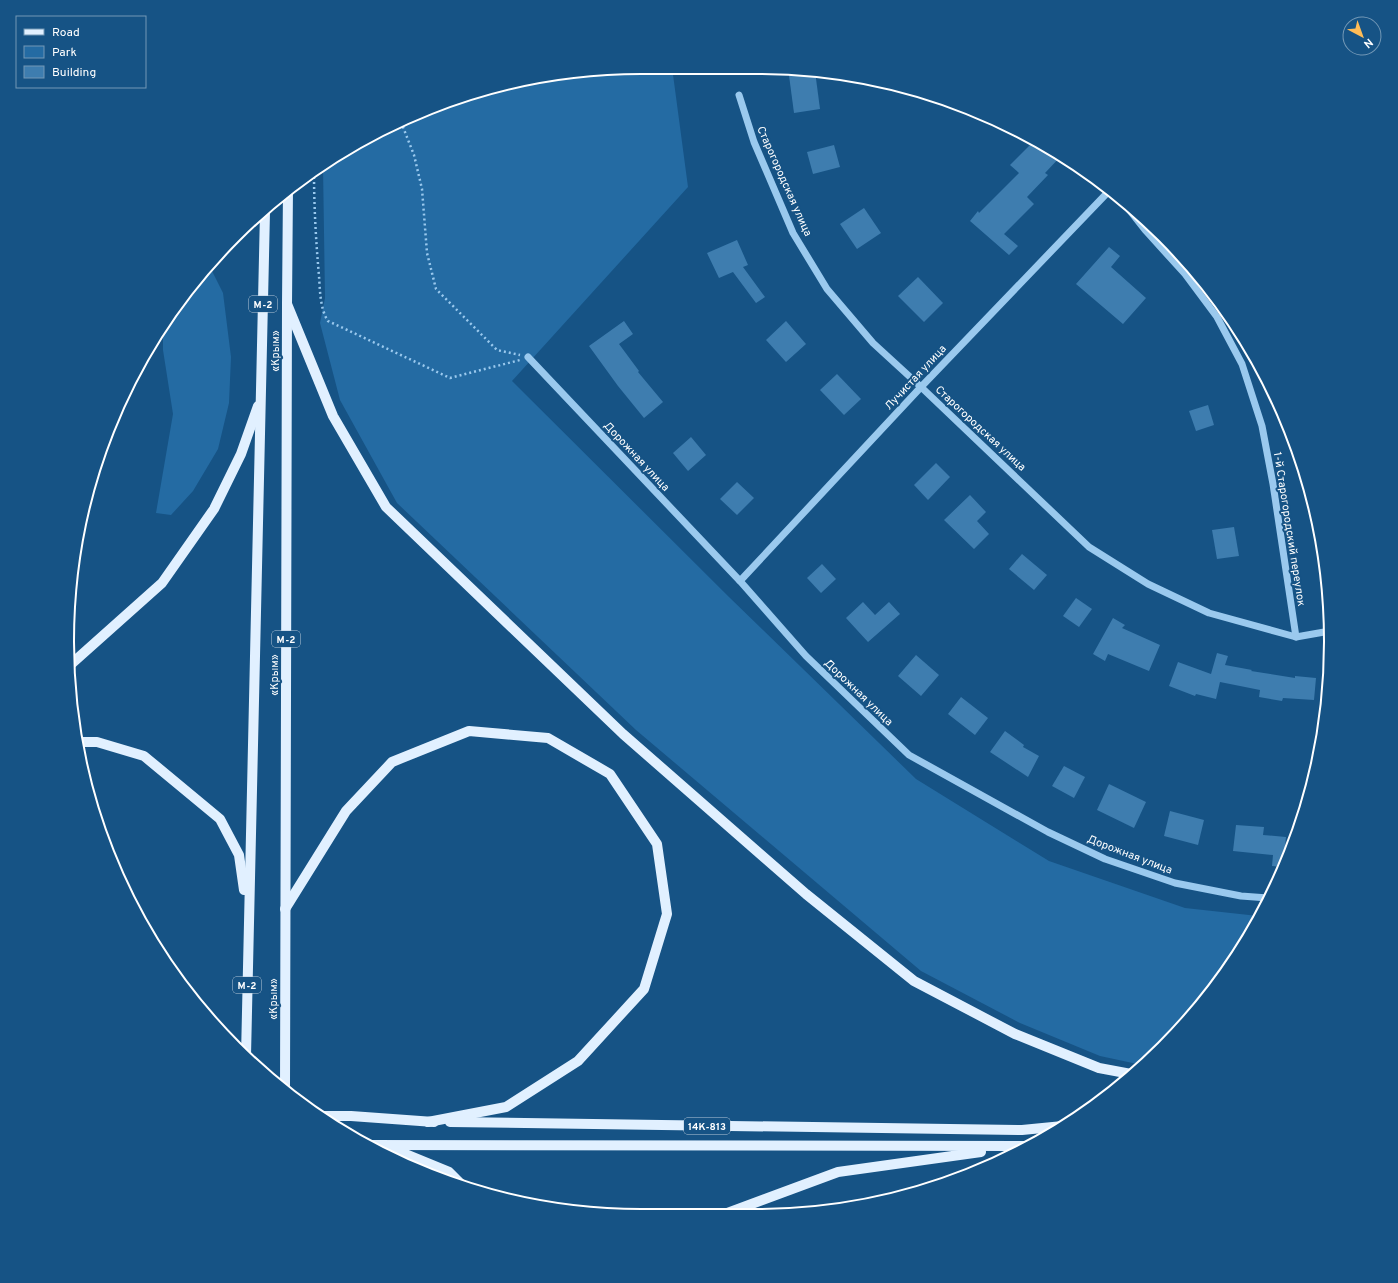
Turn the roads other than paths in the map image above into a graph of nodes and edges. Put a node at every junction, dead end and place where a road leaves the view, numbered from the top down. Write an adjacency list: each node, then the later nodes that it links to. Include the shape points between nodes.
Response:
1 (739, 95): 8 (street, Старогородская улица, via 754,142 794,233 827,289 873,343)
2 (1106, 194): 8 (street, Лучистая улица)
3 (288, 198): 6 (main road, «Крым» / М-2)
4 (265, 217): 9 (main road, «Крым» / М-2)
5 (1140, 223): 12 (street, 1-й Старогородский переулок, via 1185,274 1217,317 1242,364 1262,426)
6 (287, 304): 16 (main road, «Крым» / М-2); 19 (main road, via 333,416 386,507 623,734 806,894 914,981 1015,1034 1099,1068)
7 (528, 358): 10 (street, Дорожная улица)
8 (921, 386): 10 (street, Лучистая улица); 12 (street, Старогородская улица, via 1088,547 1148,584 1209,613)
9 (261, 397): 13 (main road, via 241,454 214,509 162,583); 17 (main road, «Крым» / М-2)
10 (740, 581): 15 (street, Дорожная улица, via 806,656 909,755 1048,832 1104,859 1175,883)
11 (1324, 632): 12 (street, Старогородская улица)
12 (1296, 637)
13 (75, 661)
14 (83, 742): 17 (main road, via 97,742 144,756 220,820 239,854)
15 (1262, 898)
16 (285, 909): 20 (main road, «Крым» / М-2); 22 (main road, via 346,811 392,762 470,730 548,738 610,774 657,844 667,914 644,989 578,1061 506,1107)
17 (248, 915): 18 (main road, «Крым» / М-2)
18 (246, 1049)
19 (1125, 1073)
20 (285, 1083)
21 (331, 1116): 22 (main road, 14К-813)
22 (428, 1122): 23 (main road, 14К-813, via 1022,1130)
23 (1049, 1127)
24 (382, 1145): 25 (main road, 14К-813); 27 (main road, via 449,1172)
25 (1015, 1146)
26 (1012, 1147): 28 (main road, via 838,1172)
27 (454, 1177)
28 (738, 1209)

